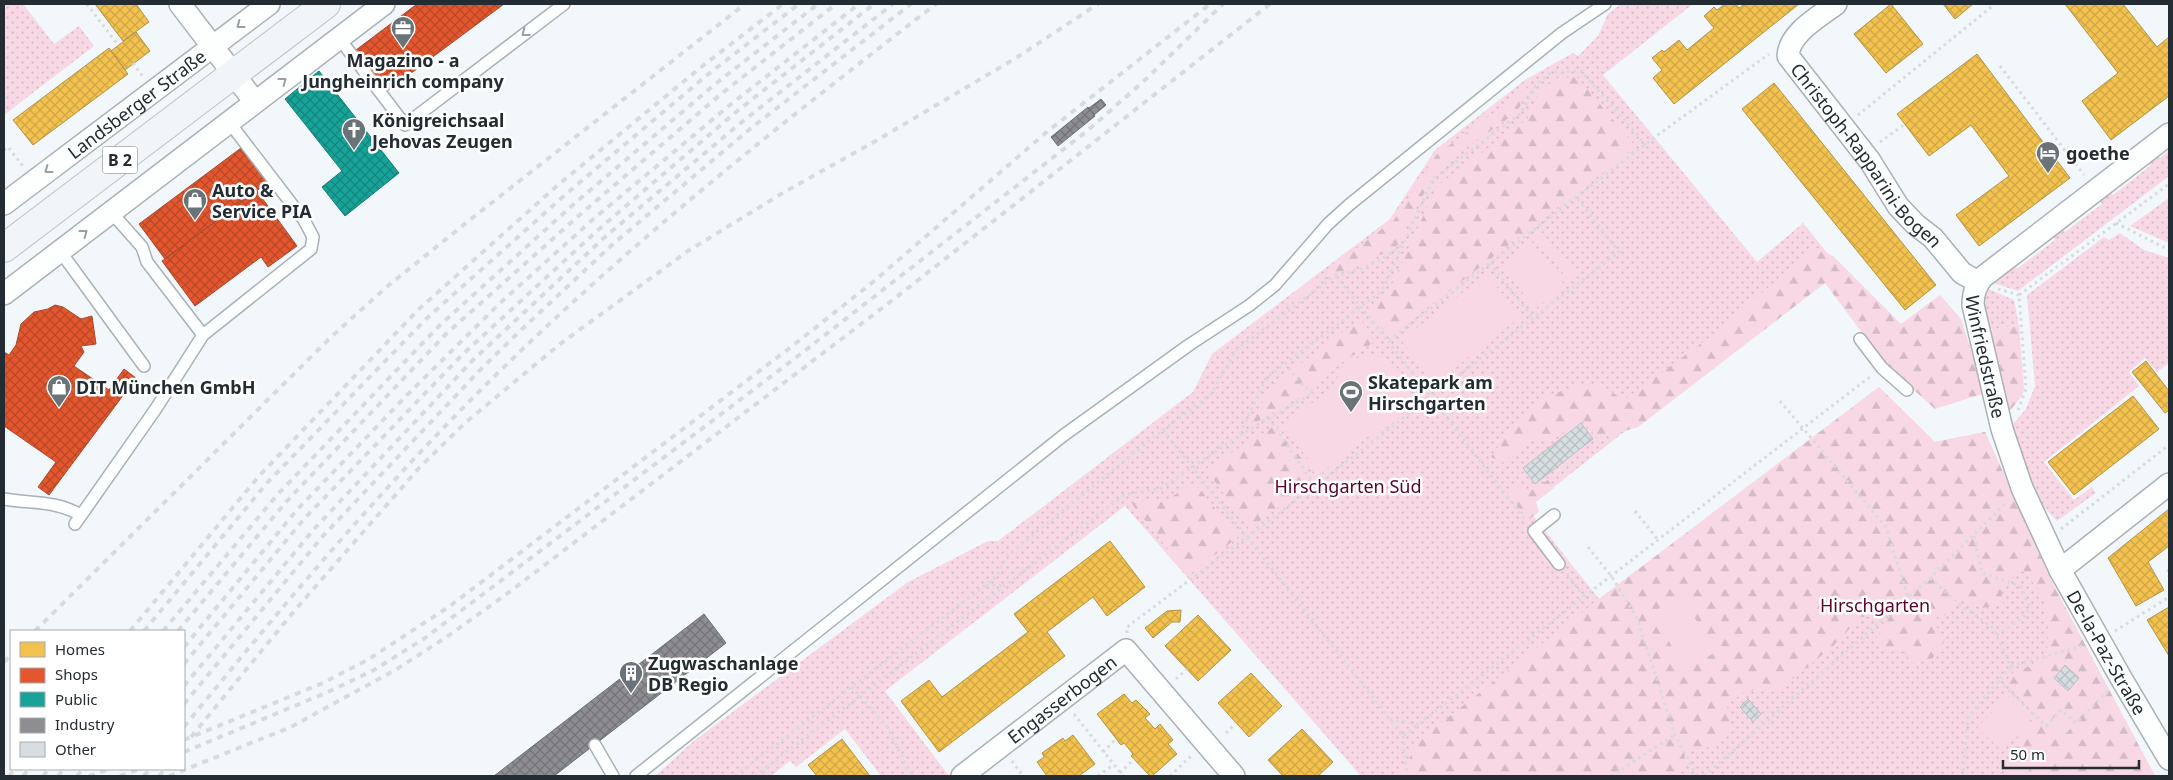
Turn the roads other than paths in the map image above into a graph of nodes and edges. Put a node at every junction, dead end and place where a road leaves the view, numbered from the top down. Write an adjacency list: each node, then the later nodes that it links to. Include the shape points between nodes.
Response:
1 (180, 4): 9 (street)
2 (268, 4): 9 (street, Landsberger Straße, one-way to 9)
3 (326, 4): 10 (main road, Landsberger Straße / B 2)
4 (384, 4): 8 (street)
5 (564, 4): 8 (lane, one-way to 8, via 405,125)
6 (1605, 4): 32 (lane, via 1562,33 1349,205 1328,224 1282,278 1250,305 1064,436)
7 (1836, 4): 18 (street, Christoph-Rapparini-Bogen, via 1794,38 1788,47 1788,56 1870,160 1898,206 1933,238 1962,273)
8 (339, 38): 11 (street, one-way to 8)
9 (212, 46): 10 (street); 14 (street, Landsberger Straße, one-way to 14)
10 (234, 73): 11 (street); 16 (main road, Landsberger Straße / B 2)
11 (256, 102): 12 (street)
12 (230, 122): 15 (street); 20 (lane, via 304,220 312,243 304,256)
13 (2169, 134): 18 (street, Winfriedstraße)
14 (4, 204)
15 (112, 212): 17 (street, one-way to 15); 20 (lane, via 142,247 147,262)
16 (4, 248)
17 (60, 251): 19 (street); 22 (lane)
18 (1978, 282): 28 (street, Winfriedstraße, via 1973,305 2002,429 2022,488)
19 (4, 294)
20 (203, 335): 25 (lane, via 78,519 54,503)
21 (1860, 339): 23 (lane, via 1882,368)
22 (144, 366)
23 (1907, 390)
24 (2169, 484): 28 (street)
25 (4, 499)
26 (1554, 515): 27 (lane, via 1534,531)
27 (1559, 564)
28 (2060, 570): 30 (street, De-la-Paz-Straße)
29 (595, 745): 31 (lane)
30 (2169, 759)
31 (613, 776)
32 (636, 776)
33 (962, 776): 34 (street, Engasserbogen, via 1126,650)
34 (1234, 776)

